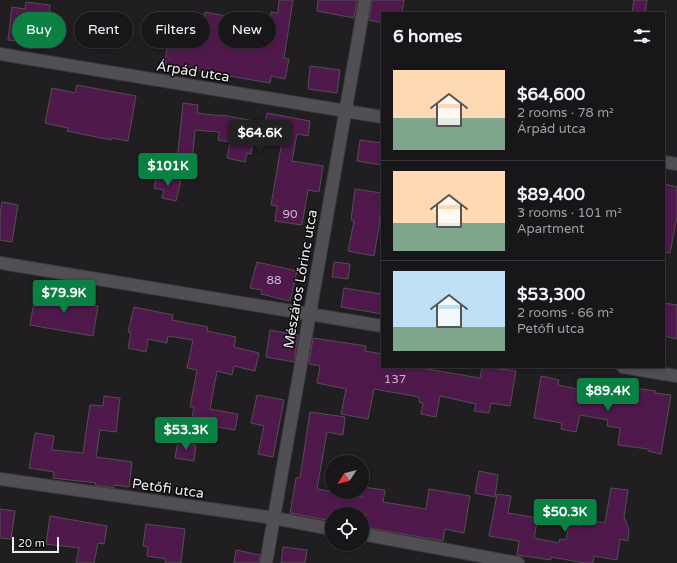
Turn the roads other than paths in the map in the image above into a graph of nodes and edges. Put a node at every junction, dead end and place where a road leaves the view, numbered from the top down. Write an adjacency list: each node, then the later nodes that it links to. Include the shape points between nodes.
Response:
1 (365, 0): 3 (street, Mészáros Lőrinc utca)
2 (0, 54): 3 (street, Árpád utca)
3 (344, 111): 4 (street, Árpád utca); 8 (street, Mészáros Lőrinc utca)
4 (381, 117)
5 (665, 162): 6 (street)
6 (677, 164)
7 (0, 263): 8 (street)
8 (309, 314): 9 (street); 13 (street, Mészáros Lőrinc utca)
9 (381, 326)
10 (629, 368): 11 (street)
11 (677, 376)
12 (0, 479): 13 (street, Petőfi utca)
13 (274, 518): 14 (street, Petőfi utca); 16 (street, Mészáros Lőrinc utca)
14 (325, 528)
15 (369, 535): 17 (street)
16 (266, 563)
17 (518, 563)

